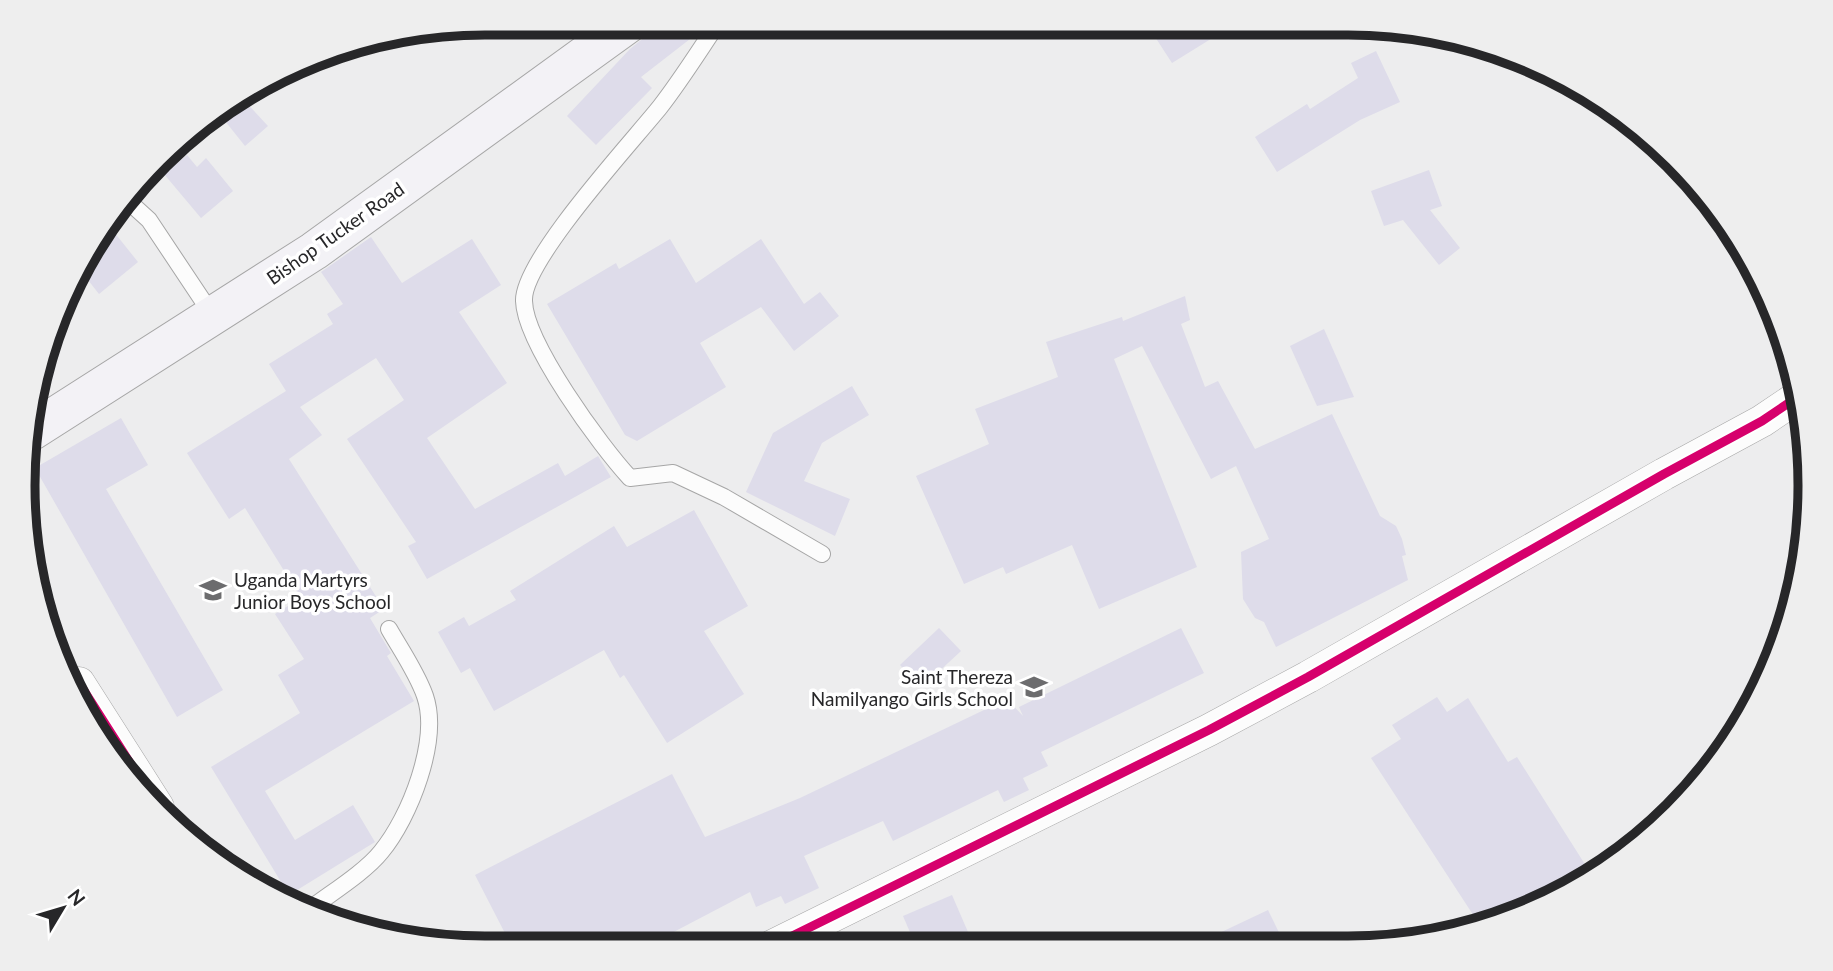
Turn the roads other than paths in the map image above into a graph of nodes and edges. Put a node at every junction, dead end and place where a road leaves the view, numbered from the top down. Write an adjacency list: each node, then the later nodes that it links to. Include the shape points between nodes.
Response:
1 (612, 35): 4 (main road, Bishop Tucker Road, via 314,251)
2 (710, 35): 7 (lane, via 662,104 553,242 531,275 523,300 539,348 613,460 630,478 673,473)
3 (133, 205): 4 (lane, via 149,220)
4 (213, 316): 6 (main road, Bishop Tucker Road)
5 (1790, 403): 10 (street, via 1295,684)
6 (39, 426)
7 (822, 554)
8 (389, 629): 9 (lane, via 425,696 430,728 421,773 404,815 381,853)
9 (317, 903)
10 (792, 936)

